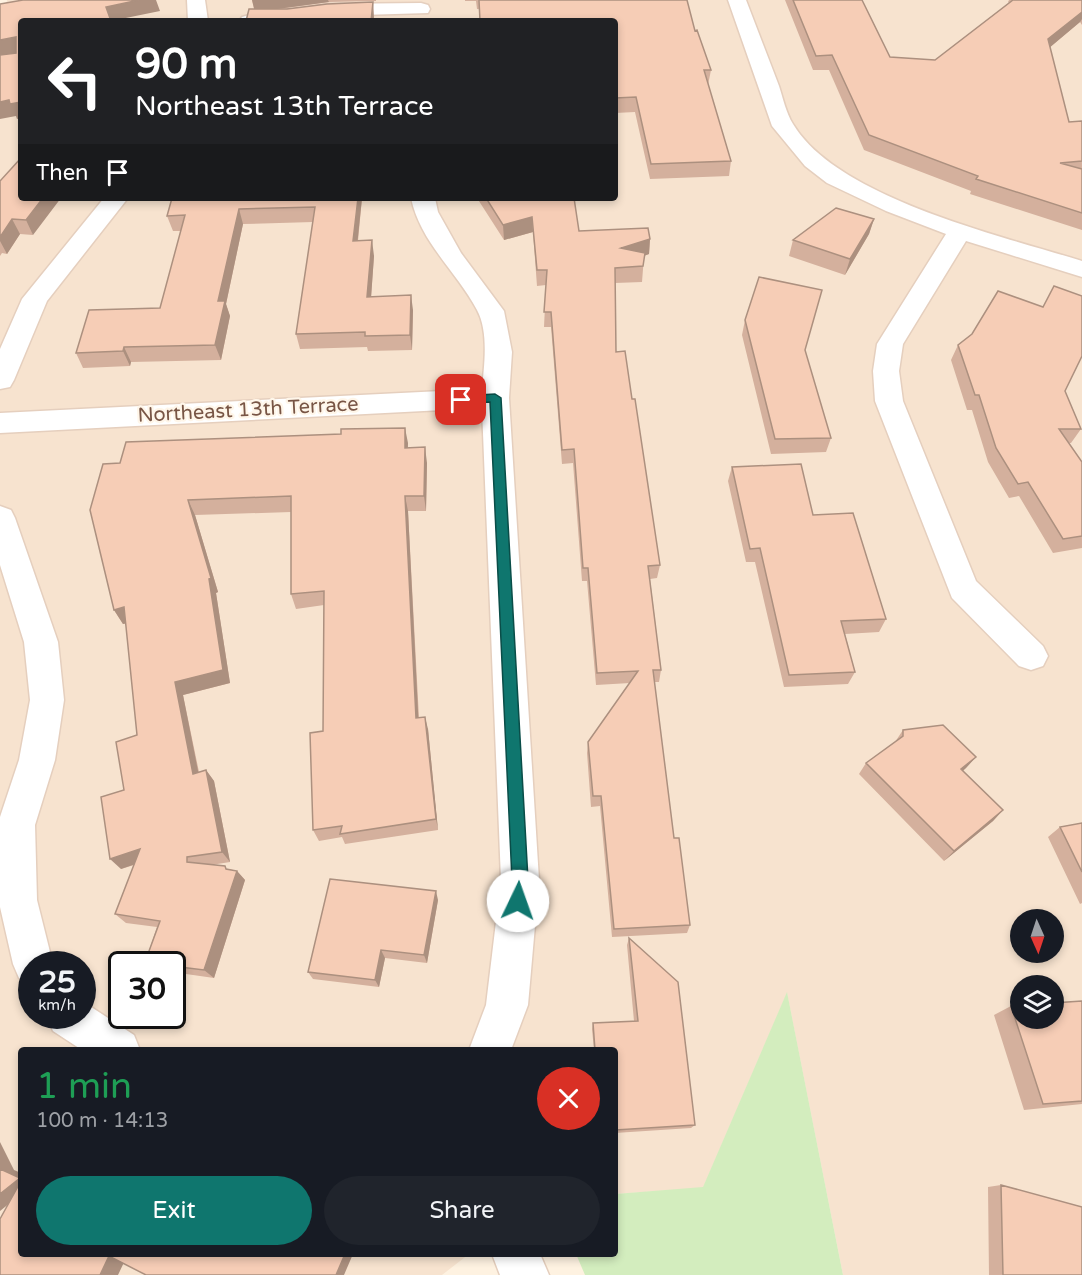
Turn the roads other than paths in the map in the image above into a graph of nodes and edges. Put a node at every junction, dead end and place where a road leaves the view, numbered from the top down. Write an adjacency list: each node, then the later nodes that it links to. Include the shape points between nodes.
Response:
1 (196, 0): 4 (street)
2 (737, 0): 8 (street, via 783,126 813,161 835,178)
3 (421, 10): 5 (street, via 329,10)
4 (198, 18)
5 (271, 18)
6 (114, 201): 10 (street, via 35,299)
7 (424, 201): 11 (street, via 450,255 491,311 499,352)
8 (960, 231): 9 (street); 14 (street, via 890,344 886,371 889,400 963,589)
9 (1082, 269)
10 (0, 380)
11 (495, 398): 12 (street, Northeast 13th Terrace); 18 (street, via 520,880 507,1005)
12 (0, 423)
13 (0, 518): 15 (street, via 41,642 46,700 38,760 16,825 18,900)
14 (1031, 656)
15 (30, 951)
16 (88, 1029): 17 (street)
17 (114, 1047)
18 (490, 1047)
19 (516, 1257): 20 (street)
20 (525, 1275)

